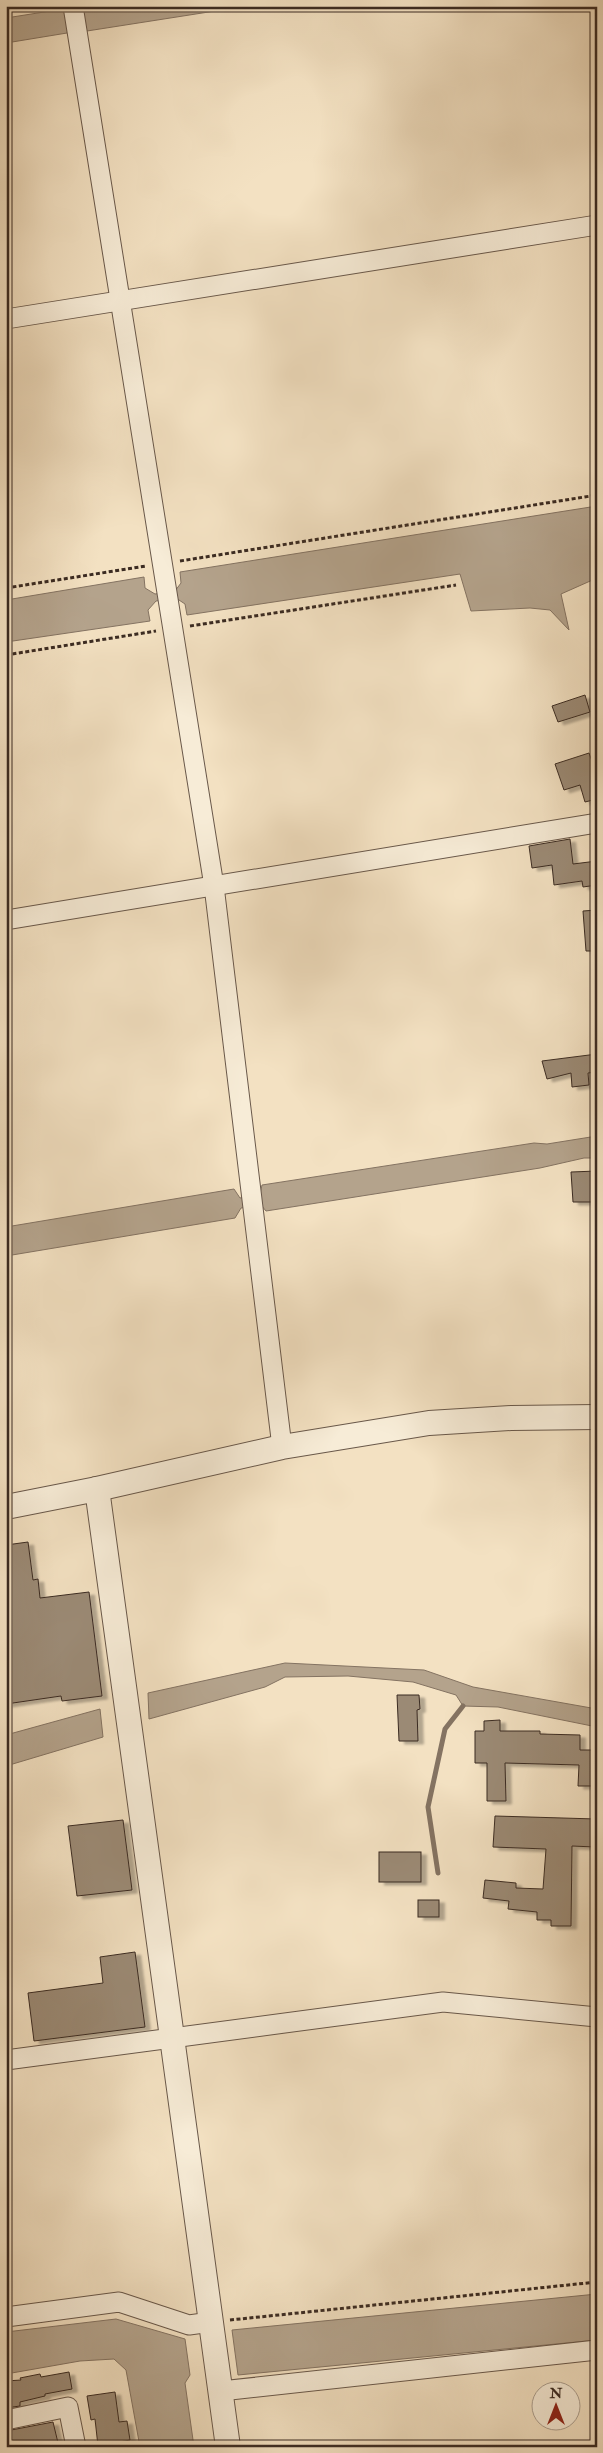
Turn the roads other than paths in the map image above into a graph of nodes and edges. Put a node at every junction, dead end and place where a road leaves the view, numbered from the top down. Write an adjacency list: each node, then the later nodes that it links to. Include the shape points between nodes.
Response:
1 (73, 8): 3 (street)
2 (597, 225): 3 (street)
3 (121, 301): 4 (street); 6 (street)
4 (6, 319)
5 (597, 823): 6 (street)
6 (214, 886): 7 (street); 9 (street)
7 (6, 920)
8 (597, 1417): 9 (street, via 429,1423)
9 (282, 1447): 10 (street)
10 (97, 1489): 11 (street); 13 (street)
11 (6, 1507)
12 (597, 2017): 13 (street, via 444,2002)
13 (174, 2038): 14 (street); 16 (street)
14 (6, 2060)
15 (6, 2318): 16 (street, via 118,2302 189,2325)
16 (212, 2322): 18 (street)
17 (597, 2350): 18 (street)
18 (221, 2391): 21 (street)
19 (6, 2420): 20 (street, via 68,2407)
20 (76, 2447)
21 (228, 2447)

